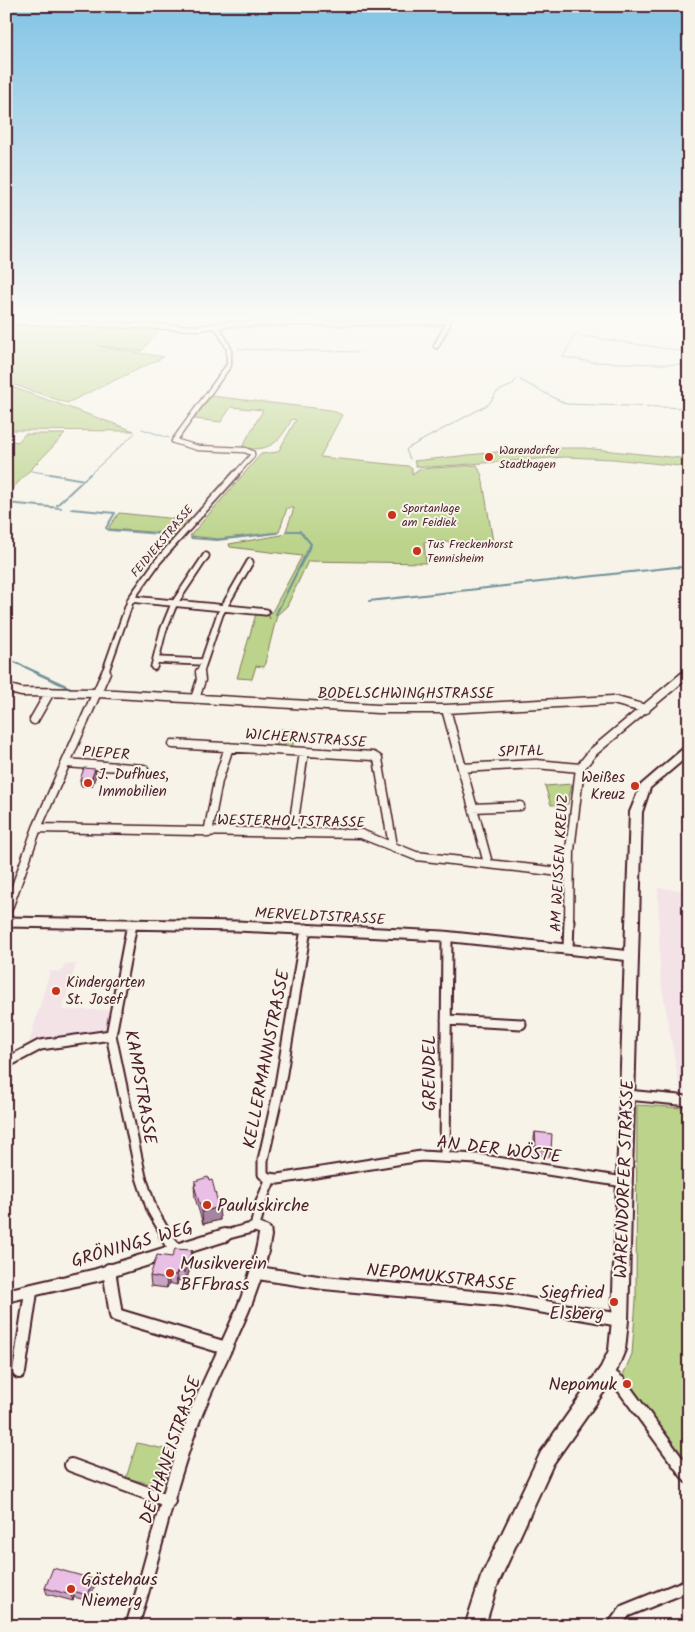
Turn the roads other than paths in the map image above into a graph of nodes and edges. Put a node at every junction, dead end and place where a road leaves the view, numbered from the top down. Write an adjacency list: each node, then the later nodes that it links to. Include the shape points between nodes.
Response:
1 (208, 394): 4 (street, FEIDIEKSTRASSE, via 174,441 198,448 245,450 252,456 158,561)
2 (206, 556): 5 (street)
3 (250, 562): 6 (street)
4 (131, 599): 5 (street); 14 (street, FEIDIEKSTRASSE)
5 (174, 604): 6 (street); 8 (street)
6 (224, 608): 7 (street); 9 (street)
7 (266, 612)
8 (156, 660): 9 (street); 10 (street)
9 (202, 662): 15 (street)
10 (154, 667)
11 (684, 676): 17 (street)
12 (6, 688): 13 (street, BODELSCHWINGHSTRASSE, via 21,692)
13 (50, 692): 14 (street, BODELSCHWINGHSTRASSE); 18 (street)
14 (97, 694): 15 (street, BODELSCHWINGHSTRASSE); 23 (street, FEIDIEKSTRASSE)
15 (195, 699): 16 (street, BODELSCHWINGHSTRASSE)
16 (446, 709): 17 (street, BODELSCHWINGHSTRASSE, via 614,700); 24 (street)
17 (646, 709): 25 (street, via 594,752)
18 (34, 720)
19 (173, 744): 20 (street, WICHERNSTRASSE)
20 (228, 747): 22 (street, WICHERNSTRASSE); 30 (street)
21 (689, 748): 41 (main road, WARENDORFER STRASSE, via 655,776 639,799 635,823)
22 (304, 752): 31 (street); 32 (street, WICHERNSTRASSE, via 373,756 378,759 392,840)
23 (66, 763): 26 (street, PIEPER); 29 (street, FEIDIEKSTRASSE)
24 (462, 768): 25 (street, SPITAL, via 564,764); 28 (street)
25 (580, 768): 34 (street, AM WEISSEN KREUZ, via 574,804)
26 (144, 769)
27 (520, 806): 28 (street)
28 (473, 808): 33 (street)
29 (37, 828): 30 (street, WESTERHOLTSTRASSE); 35 (street, FEIDIEKSTRASSE)
30 (208, 833): 31 (street, WESTERHOLTSTRASSE)
31 (292, 834): 32 (street, WESTERHOLTSTRASSE, via 361,834)
32 (390, 845): 33 (street, WESTERHOLTSTRASSE, via 416,856)
33 (488, 864): 34 (street, WESTERHOLTSTRASSE)
34 (570, 873): 40 (street, AM WEISSEN KREUZ)
35 (6, 914)
36 (6, 922): 37 (street, MERVELDTSTRASSE)
37 (132, 924): 38 (street, MERVELDTSTRASSE); 44 (street, KAMPSTRASSE)
38 (306, 929): 39 (street, MERVELDTSTRASSE); 49 (street, KELLERMANNSTRASSE, via 280,1085 263,1160 263,1174)
39 (447, 937): 40 (street, MERVELDTSTRASSE); 42 (street, GRENDEL)
40 (568, 949): 41 (street, MERVELDTSTRASSE)
41 (631, 956): 46 (main road, WARENDORFER STRASSE)
42 (446, 1020): 43 (street, GRENDEL); 48 (street, GRENDEL)
43 (521, 1024)
44 (111, 1035): 45 (street, via 40,1045); 52 (street, KAMPSTRASSE, via 141,1177 152,1210)
45 (6, 1063)
46 (627, 1095): 47 (street); 50 (main road, WARENDORFER STRASSE)
47 (689, 1101)
48 (445, 1157): 49 (street, AN DER WÖSTE, via 395,1159); 50 (street, AN DER WÖSTE)
49 (270, 1178): 51 (street, DECHANEISTRASSE, via 260,1202)
50 (624, 1182): 57 (main road, WARENDORFER STRASSE)
51 (261, 1229): 52 (street, GRÖNINGS WEG); 54 (street, DECHANEISTRASSE)
52 (175, 1250): 53 (street, GRÖNINGS WEG)
53 (109, 1270): 55 (street, GRÖNINGS WEG); 58 (street, via 116,1315)
54 (258, 1273): 57 (street, NEPOMUKSTRASSE, via 324,1283 505,1300); 58 (street, DECHANEISTRASSE)
55 (31, 1292): 56 (street, GRÖNINGS WEG); 59 (street)
56 (6, 1296)
57 (620, 1320): 60 (main road, WARENDORFER STRASSE, via 617,1350)
58 (226, 1348): 63 (street, DECHANEISTRASSE, via 197,1412)
59 (19, 1372)
60 (607, 1373): 62 (street, via 620,1382); 66 (main road, WARENDORFER STRASSE, via 547,1458 488,1584)
61 (71, 1465): 63 (street)
62 (689, 1477)
63 (169, 1501): 65 (street, DECHANEISTRASSE)
64 (689, 1585): 67 (street, via 625,1611)
65 (132, 1626)
66 (475, 1626)
67 (614, 1626)

